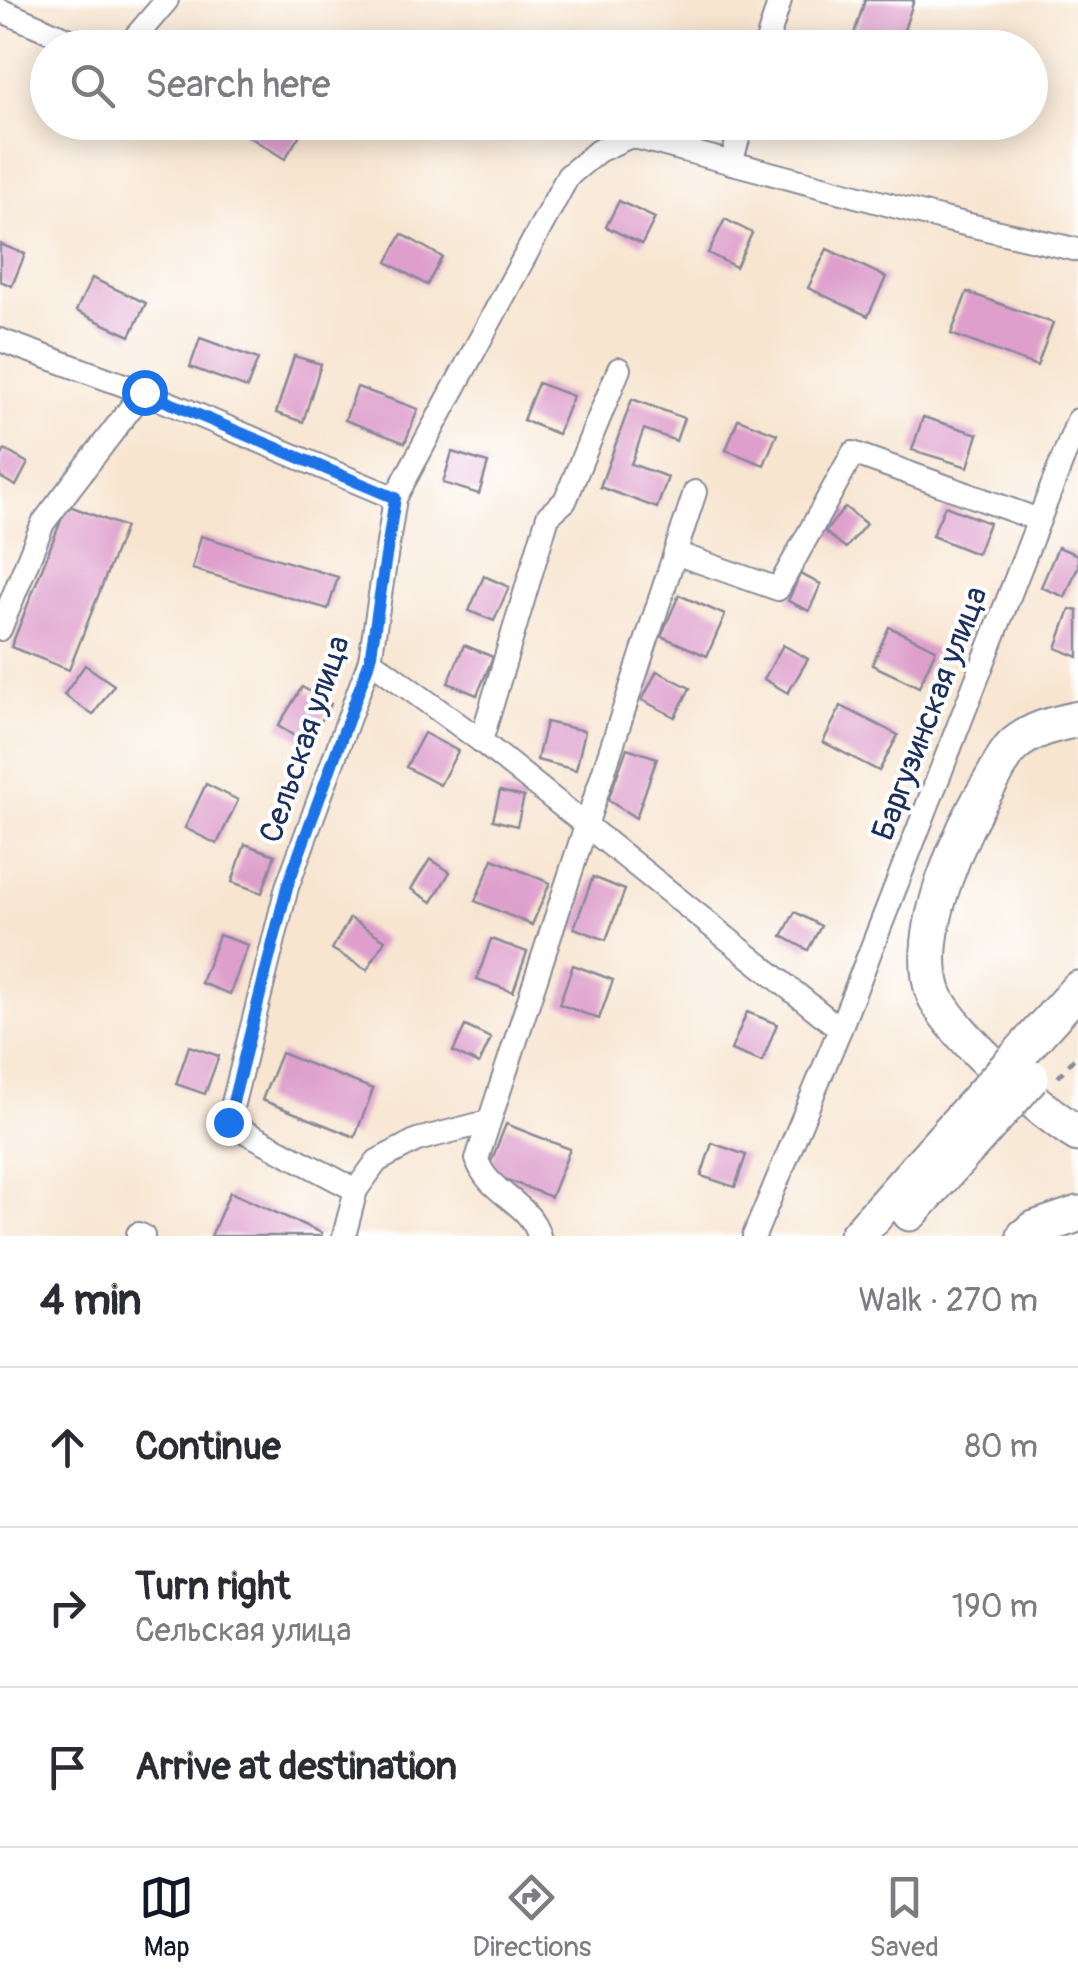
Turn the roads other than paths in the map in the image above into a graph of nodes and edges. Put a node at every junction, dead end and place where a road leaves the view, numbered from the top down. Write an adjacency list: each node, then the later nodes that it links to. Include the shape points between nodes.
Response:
1 (167, 0): 5 (street)
2 (780, 0): 6 (street)
3 (0, 10): 4 (street)
4 (46, 30)
5 (141, 30)
6 (771, 30)
7 (623, 140): 17 (street, Сельская улица, via 568,176)
8 (646, 140): 10 (street, Сельская улица)
9 (738, 140): 10 (street)
10 (731, 162): 11 (street)
11 (1078, 250)
12 (0, 340): 14 (street)
13 (619, 370): 23 (street, via 566,501 548,516)
14 (144, 392): 17 (street); 20 (street, via 43,523)
15 (1078, 420): 18 (street, Баргузинская улица)
16 (695, 492): 19 (street)
17 (395, 498): 21 (street, Сельская улица)
18 (1039, 520): 19 (street, via 853,453 778,589); 27 (street, Баргузинская улица)
19 (675, 552): 24 (street)
20 (0, 629)
21 (370, 660): 23 (street); 31 (street, Сельская улица, via 287,887 228,1122)
22 (1072, 722): 30 (main road, via 1035,731 1012,747 970,814 934,918 928,965 934,996 969,1040)
23 (481, 741): 24 (street)
24 (584, 826): 27 (street); 29 (street)
25 (1078, 989): 28 (main road)
26 (1078, 1023): 28 (main road)
27 (840, 1029): 35 (street, Баргузинская улица)
28 (1011, 1082): 36 (main road); 37 (main road)
29 (487, 1122): 31 (street, via 416,1140 377,1162); 34 (street, via 477,1159 481,1174 527,1214)
30 (1078, 1134)
31 (356, 1190): 33 (street)
32 (1078, 1214): 38 (main road)
33 (344, 1236)
34 (539, 1236)
35 (754, 1236)
36 (857, 1236)
37 (889, 1236)
38 (1025, 1236)

